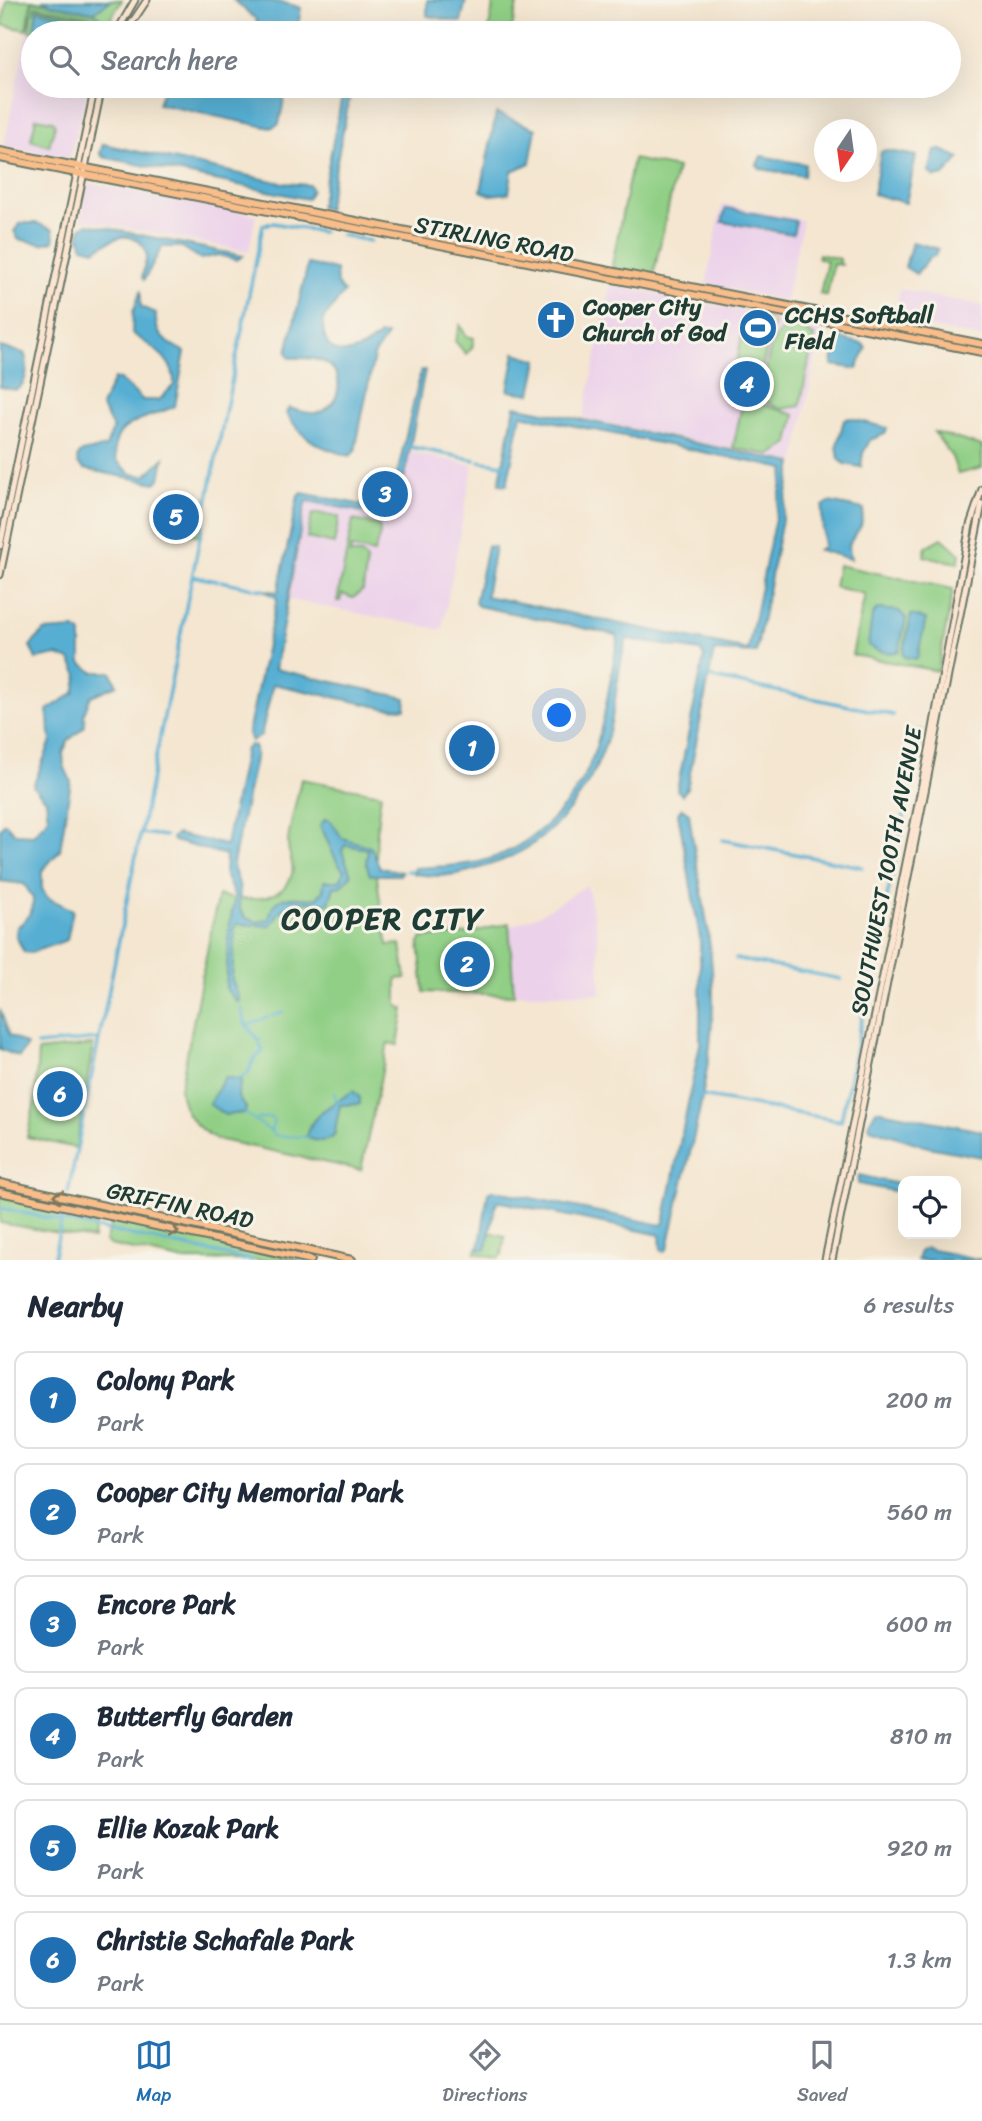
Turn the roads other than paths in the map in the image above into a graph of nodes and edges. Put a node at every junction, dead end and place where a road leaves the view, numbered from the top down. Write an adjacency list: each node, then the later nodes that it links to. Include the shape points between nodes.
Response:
1 (135, 0): 3 (main road)
2 (147, 0): 4 (main road)
3 (123, 21)
4 (133, 21)
5 (92, 98): 9 (main road)
6 (99, 98): 9 (main road)
7 (0, 151): 9 (main road, STIRLING ROAD)
8 (0, 158): 9 (main road, STIRLING ROAD)
9 (80, 171): 10 (main road, STIRLING ROAD); 15 (main road); 16 (main road)
10 (827, 319): 11 (main road, STIRLING ROAD); 12 (main road, STIRLING ROAD)
11 (982, 344)
12 (982, 352)
13 (982, 489): 21 (main road, SOUTHWEST 100TH AVENUE, via 970,525)
14 (982, 504): 22 (main road, SOUTHWEST 100TH AVENUE)
15 (0, 546)
16 (0, 575)
17 (0, 1183): 20 (main road, GRIFFIN ROAD, one-way to 17)
18 (0, 1192): 19 (main road, GRIFFIN ROAD, one-way to 19)
19 (311, 1260)
20 (352, 1260)
21 (825, 1260)
22 (832, 1260)

